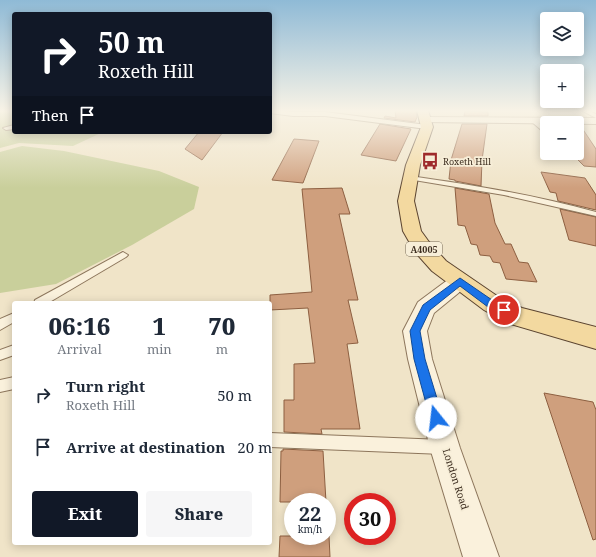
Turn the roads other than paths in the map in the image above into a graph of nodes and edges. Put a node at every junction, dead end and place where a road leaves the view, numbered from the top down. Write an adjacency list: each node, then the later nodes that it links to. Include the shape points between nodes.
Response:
1 (420, 136): 2 (main road, A4005)
2 (410, 178): 3 (lane, via 495,190); 5 (main road, A4005, via 406,201 412,231 439,266)
3 (596, 214)
4 (124, 254): 6 (lane)
5 (460, 281): 9 (main road, A4005, via 492,304 516,316); 15 (street, London Road, via 426,308 415,331 420,359)
6 (42, 301)
7 (12, 318): 8 (lane)
8 (0, 325)
9 (596, 338)
10 (12, 351): 11 (lane)
11 (0, 355)
12 (12, 383): 13 (lane)
13 (0, 386)
14 (272, 440): 15 (lane)
15 (445, 448): 16 (street, London Road)
16 (482, 557)

